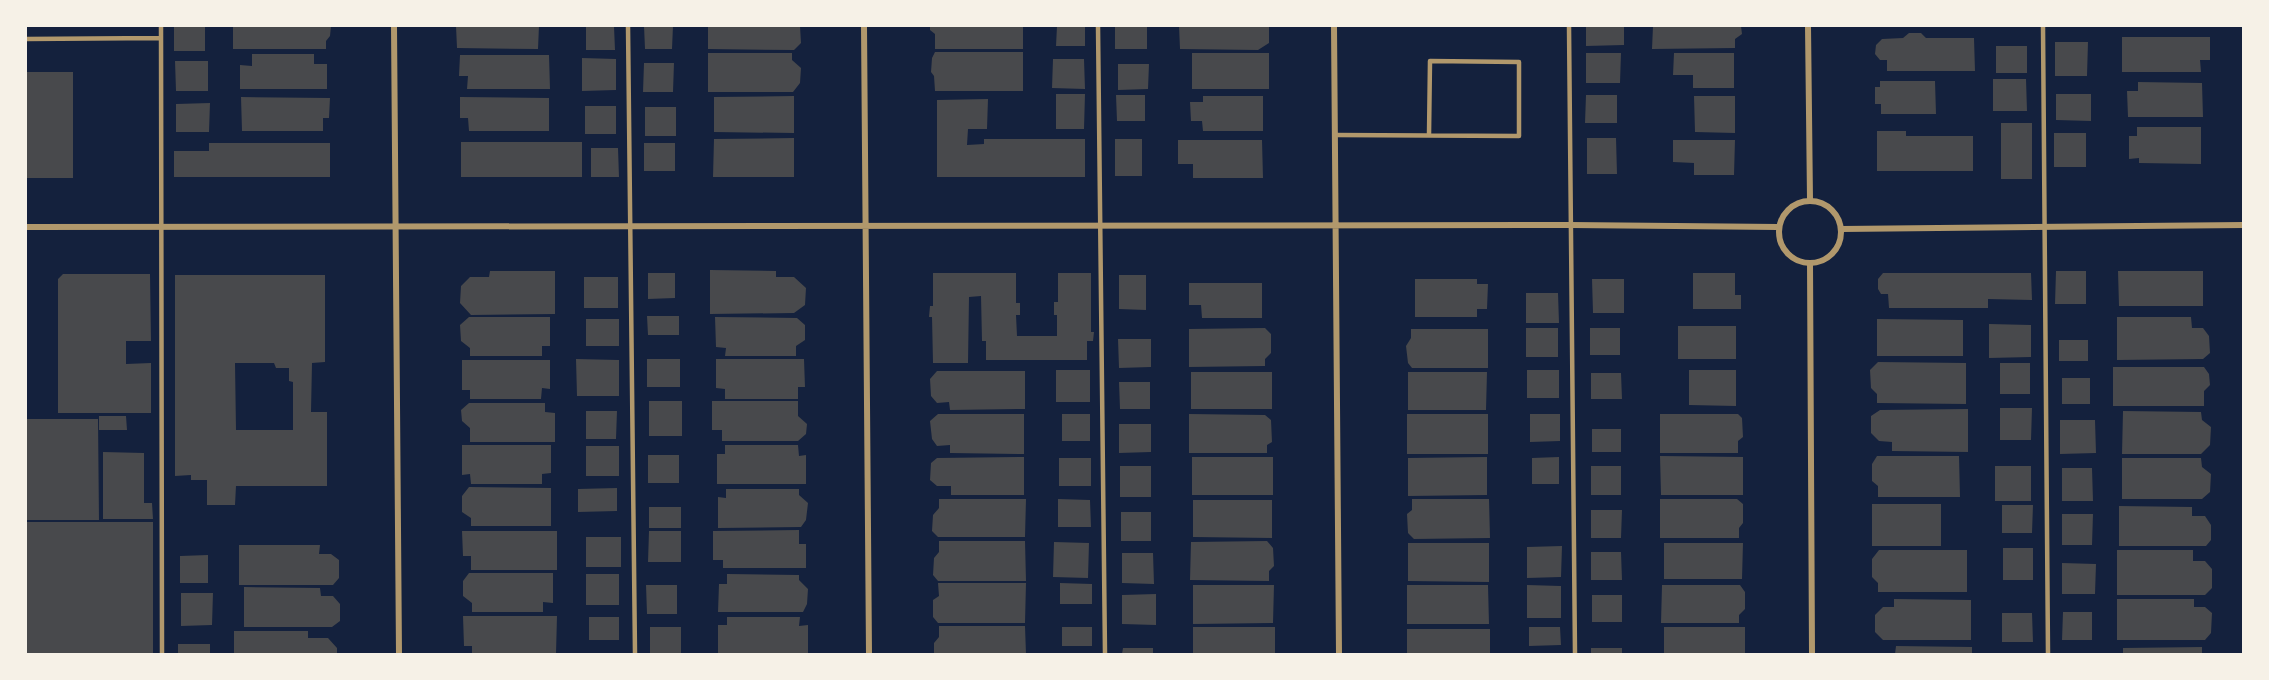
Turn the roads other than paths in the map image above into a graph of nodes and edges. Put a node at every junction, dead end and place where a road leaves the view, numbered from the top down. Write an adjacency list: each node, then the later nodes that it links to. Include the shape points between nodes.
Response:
1 (161, 26): 10 (lane)
2 (394, 26): 20 (street)
3 (628, 26): 21 (lane)
4 (864, 26): 22 (street)
5 (1098, 26): 15 (lane)
6 (1334, 26): 12 (street)
7 (1569, 26): 17 (lane)
8 (1808, 26): 14 (street)
9 (2043, 26): 25 (lane)
10 (161, 38): 11 (lane); 19 (lane)
11 (26, 39)
12 (1335, 135): 13 (lane); 16 (street)
13 (1429, 135): 13 (lane, via 1519,136 1519,62 1430,61)
14 (1810, 200): 24 (street, via 1788,209); 26 (street, via 1826,204 1834,211)
15 (1099, 225): 16 (street); 22 (street); 32 (lane)
16 (1336, 225): 17 (street); 33 (street)
17 (1571, 225): 24 (street); 34 (lane)
18 (2244, 225): 25 (street)
19 (162, 226): 20 (street); 23 (street); 28 (lane)
20 (396, 226): 21 (street); 29 (street)
21 (630, 226): 22 (street); 30 (lane)
22 (866, 226): 31 (street)
23 (26, 227)
24 (1778, 227): 27 (street, via 1779,238 1790,257)
25 (2044, 228): 26 (street); 36 (lane)
26 (1842, 229): 27 (street, via 1841,239 1830,256)
27 (1810, 263): 35 (street)
28 (162, 654)
29 (399, 654)
30 (635, 654)
31 (869, 654)
32 (1105, 654)
33 (1339, 654)
34 (1575, 654)
35 (1812, 654)
36 (2048, 654)

